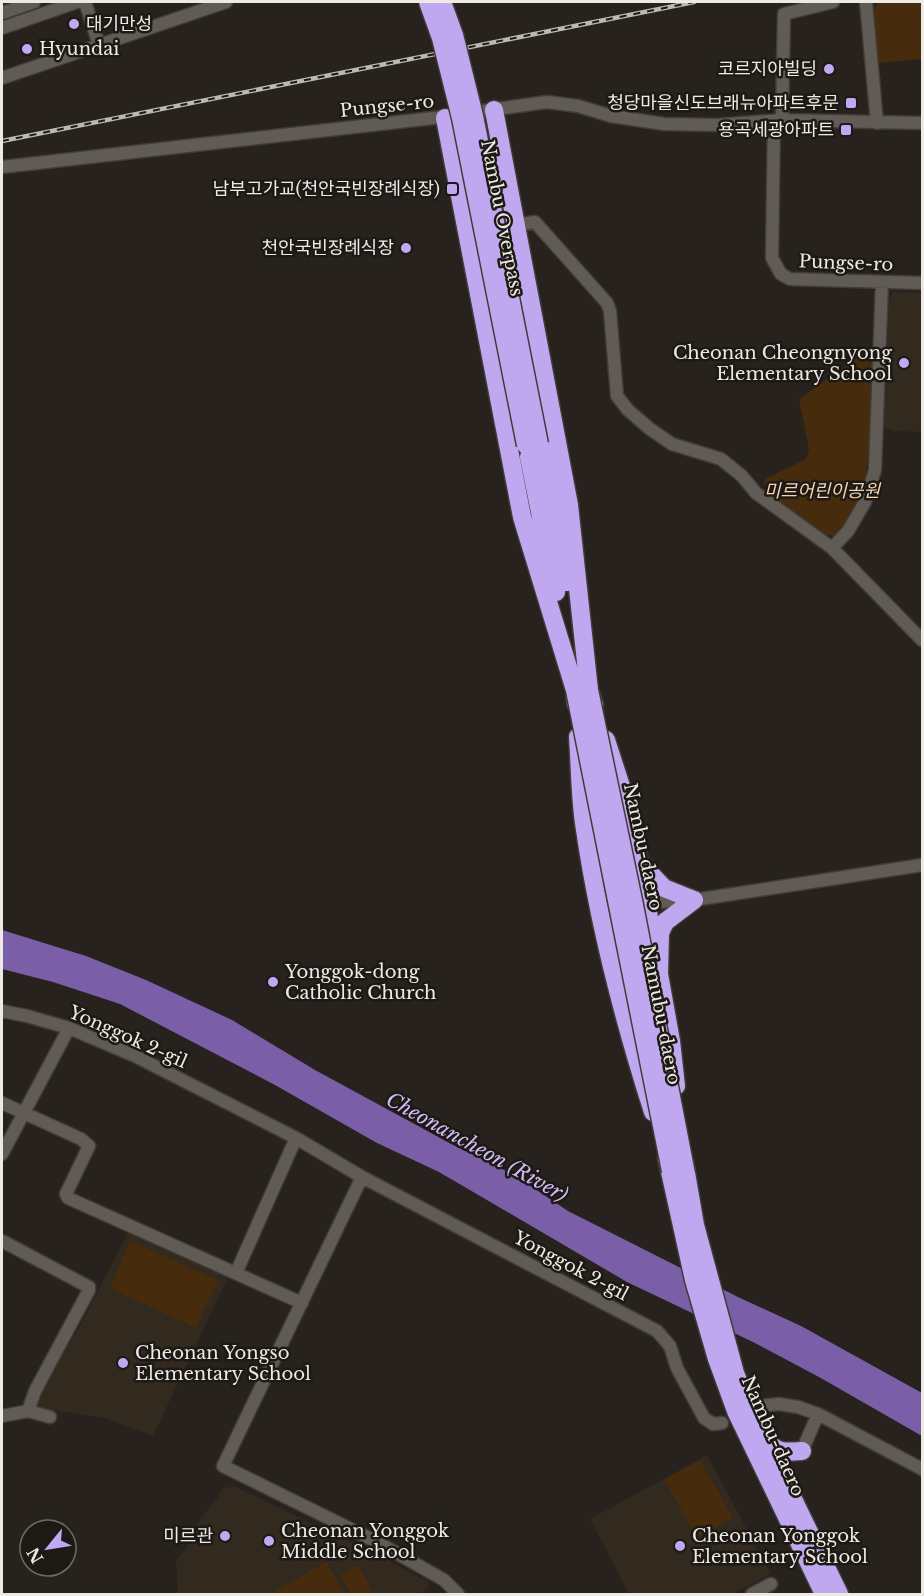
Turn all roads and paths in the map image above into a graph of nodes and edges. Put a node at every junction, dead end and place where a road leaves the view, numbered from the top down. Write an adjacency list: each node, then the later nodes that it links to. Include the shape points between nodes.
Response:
1 (34, 2): 9 (street)
2 (77, 2): 10 (street)
3 (85, 2): 11 (street)
4 (226, 2): 11 (street)
5 (428, 2): 23 (highway, Nambu Overpass, bridge, via 461,118)
6 (442, 2): 23 (highway, Nambu Overpass, bridge, via 474,116)
7 (833, 2): 15 (street, via 784,14)
8 (866, 2): 16 (street)
9 (2, 13)
10 (2, 28)
11 (99, 45): 12 (street)
12 (2, 78)
13 (494, 110): 14 (street, Pungse-ro); 15 (street, Pungse-ro, via 547,102 664,124); 19 (highway)
14 (445, 118): 18 (street, Pungse-ro); 20 (highway)
15 (778, 120): 16 (street, Pungse-ro); 21 (street, Pungse-ro, via 772,258 776,267 790,279)
16 (877, 123): 17 (street, Pungse-ro)
17 (922, 123)
18 (2, 166)
19 (516, 225): 20 (street); 24 (street, via 535,222 606,303 610,311 617,396 628,410 672,444 721,459 756,493); 26 (highway, via 569,505)
20 (467, 232): 26 (highway, via 522,517)
21 (882, 282): 22 (street, Pungse-ro); 24 (street, via 875,470 865,502 848,531)
22 (922, 284)
23 (532, 445): 26 (highway, Nambu-daero)
24 (832, 548): 25 (street)
25 (922, 640)
26 (582, 690): 27 (highway, via 627,805); 31 (highway, via 584,822); 39 (highway, Nambu-daero, bridge, via 634,905)
27 (639, 862): 29 (highway, via 664,888); 30 (highway)
28 (922, 865): 29 (street)
29 (694, 900): 30 (street); 32 (highway, via 665,922 660,933)
30 (647, 904): 31 (street); 32 (highway)
31 (601, 912): 39 (highway, via 627,1029)
32 (659, 974): 39 (highway, via 671,1041)
33 (2, 1011): 34 (street, Yonggok 2-gil)
34 (69, 1028): 36 (street); 37 (street, Yonggok 2-gil, via 135,1056)
35 (2, 1103): 36 (street)
36 (22, 1113): 38 (street); 42 (street, via 89,1146 66,1194 68,1198)
37 (296, 1138): 40 (street, Yonggok 2-gil); 42 (street)
38 (2, 1154)
39 (678, 1172): 50 (highway, Nambu-daero, via 735,1373); 57 (highway, Nambu-daero, via 683,1230 717,1359 736,1411)
40 (362, 1177): 43 (street); 49 (street, Yonggok 2-gil, via 657,1331 670,1346 676,1368 704,1418 713,1424)
41 (2, 1241): 45 (street, via 89,1287)
42 (236, 1272): 43 (street)
43 (302, 1303): 55 (street, via 223,1466 377,1542 444,1580)
44 (761, 1406): 46 (street, via 779,1404)
45 (28, 1411): 47 (street); 48 (street)
46 (818, 1414): 51 (street); 52 (street)
47 (2, 1416)
48 (50, 1417)
49 (722, 1423)
50 (761, 1433): 51 (highway, via 778,1451); 53 (highway, Nambu-daero)
51 (802, 1451): 53 (highway, via 788,1472)
52 (922, 1468)
53 (786, 1487): 58 (highway, Nambu-daero)
54 (771, 1584): 56 (street)
55 (458, 1594)
56 (752, 1594)
57 (824, 1594)
58 (839, 1594)

